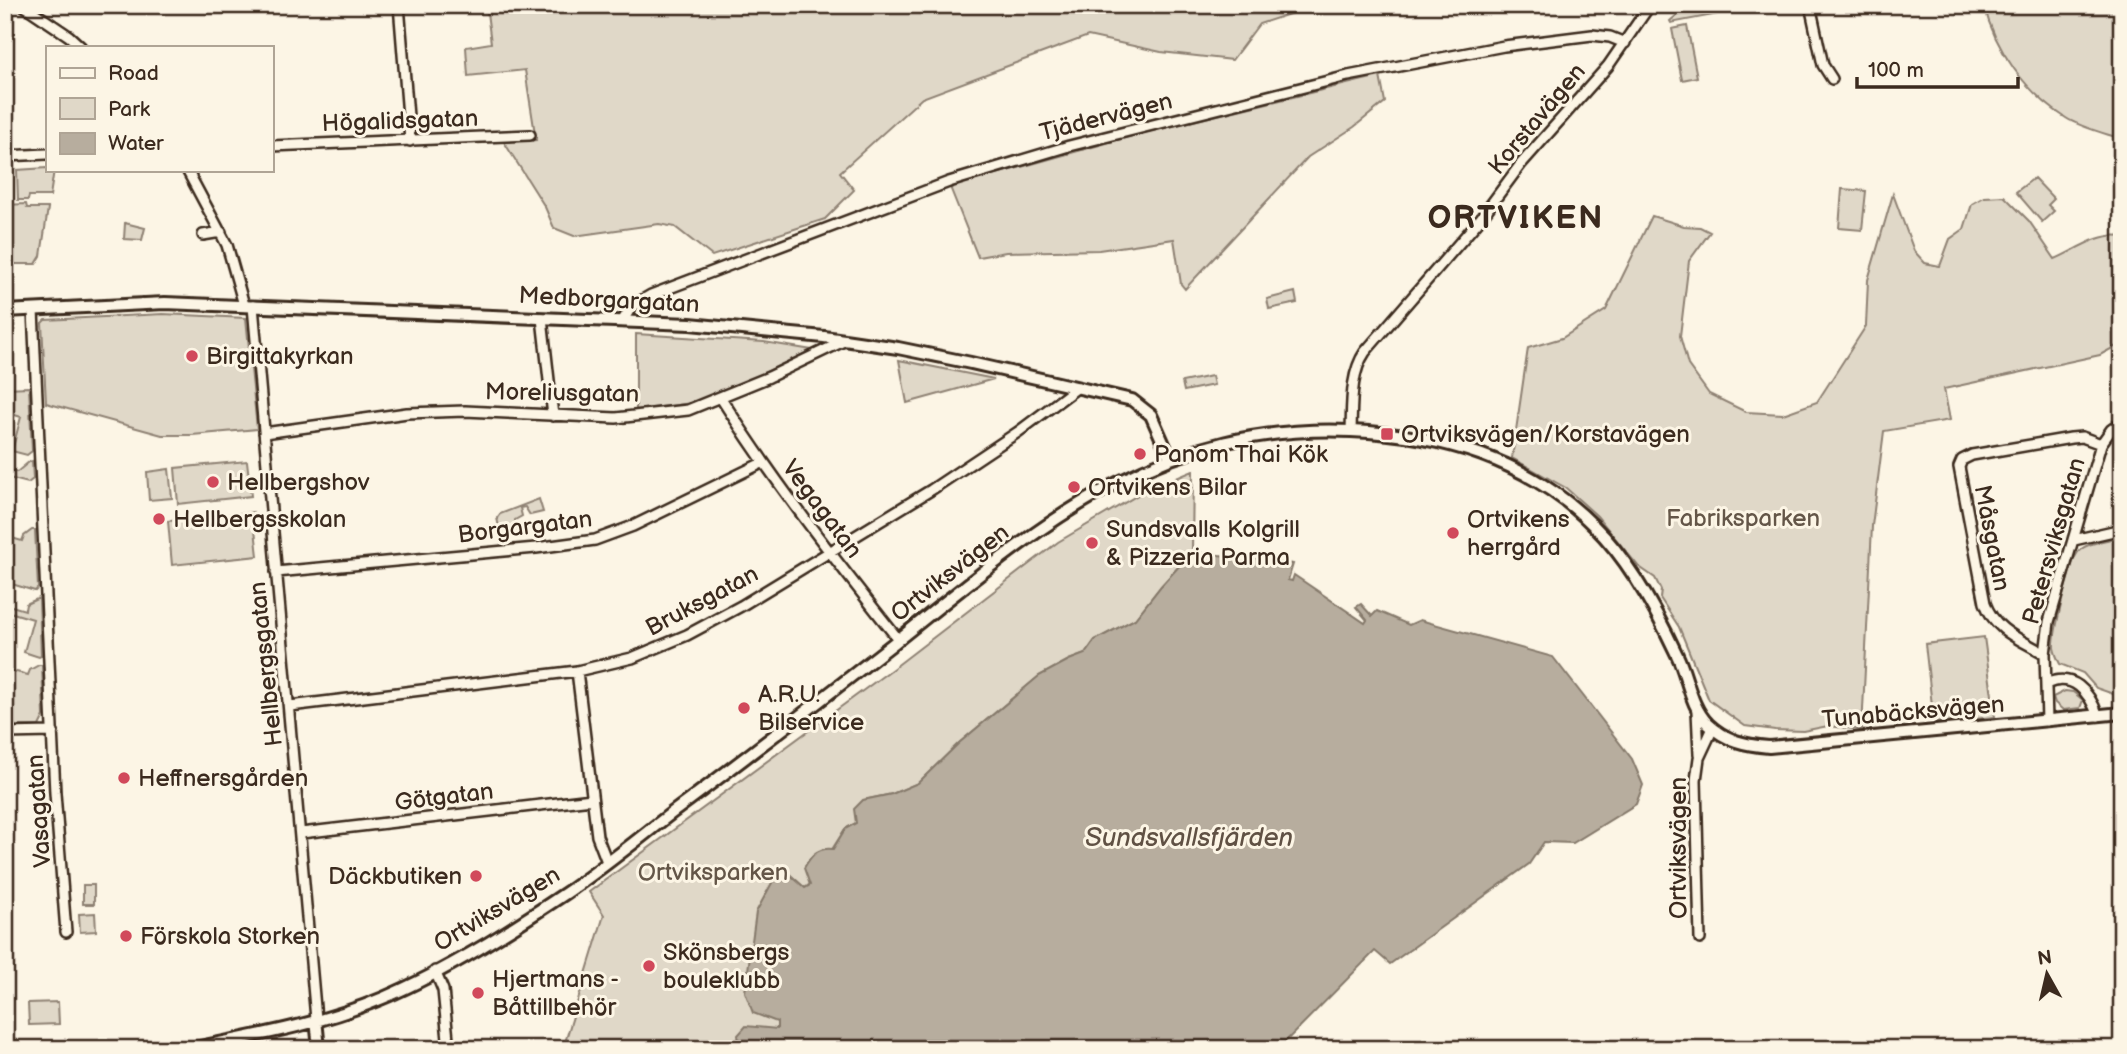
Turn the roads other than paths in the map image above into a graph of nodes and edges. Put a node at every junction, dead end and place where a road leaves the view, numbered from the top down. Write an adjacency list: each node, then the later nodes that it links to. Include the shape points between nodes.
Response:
1 (23, 5): 6 (street)
2 (399, 5): 9 (street)
3 (1650, 5): 5 (street, Korstavägen)
4 (1810, 5): 7 (street, via 1823,65)
5 (1625, 43): 20 (street, Tjädervägen, via 1592,35 1504,46 1333,79 1021,159 651,295 632,306); 26 (street, Korstavägen, via 1360,360)
6 (80, 46)
7 (1832, 79)
8 (530, 135): 9 (street, Högalidsgatan)
9 (410, 141): 10 (street, Högalidsgatan)
10 (273, 146)
11 (46, 154): 12 (street)
12 (5, 156)
13 (188, 172): 14 (street, Hellbergsgatan)
14 (222, 232): 15 (street); 16 (street, Hellbergsgatan)
15 (203, 235)
16 (248, 305): 17 (street, Medborgargatan, via 165,303); 19 (street, Medborgargatan); 27 (street, Hellbergsgatan)
17 (33, 310): 18 (street, Medborgargatan); 45 (street, Vasagatan)
18 (5, 311)
19 (542, 318): 20 (street, Medborgargatan); 24 (street)
20 (623, 320): 21 (street, Medborgargatan)
21 (846, 340): 22 (street, Medborgargatan); 23 (street, Moreliusgatan)
22 (1078, 387): 29 (street, Medborgargatan, via 1139,403 1151,415); 33 (street, Bruksgatan, via 940,484)
23 (721, 398): 24 (street, Moreliusgatan, via 688,410 615,418); 30 (street, Vegagatan)
24 (552, 416): 27 (street, Moreliusgatan, via 407,413)
25 (2122, 422): 28 (street, Petersviksgatan)
26 (1351, 431): 29 (street, Ortviksvägen, via 1276,433); 40 (street, Ortviksvägen, via 1431,439 1471,451 1510,465 1568,504 1594,526 1642,590 1679,658)
27 (264, 433): 34 (street, Hellbergsgatan)
28 (2101, 444): 32 (street, Petersviksgatan); 36 (street, Måsgatan, via 2071,438 1972,455 1959,467 1990,615 2008,634)
29 (1170, 458): 35 (street, Ortviksvägen, via 1073,506)
30 (762, 463): 33 (street, Vegagatan); 34 (street, Borgargatan, via 633,526 594,540)
31 (2122, 529): 32 (street)
32 (2074, 540): 36 (street, Petersviksgatan, via 2052,609)
33 (828, 551): 35 (street, Vegagatan); 37 (street, Bruksgatan, via 687,635 632,658)
34 (276, 572): 39 (street, Hellbergsgatan)
35 (898, 639): 50 (street, Ortviksvägen)
36 (2045, 654): 38 (street, Petersviksgatan)
37 (577, 671): 39 (street, Bruksgatan); 48 (street)
38 (2046, 684): 42 (street, via 2066,679 2080,686); 43 (street, Petersviksgatan)
39 (290, 706): 49 (street, Hellbergsgatan)
40 (1697, 711): 44 (street, Ortviksvägen); 47 (street, Ortviksvägen)
41 (2122, 713): 42 (street, Tunabäcksvägen)
42 (2098, 716): 43 (street, Tunabäcksvägen)
43 (2048, 721): 44 (street, Tunabäcksvägen, via 1769,747 1744,745)
44 (1713, 728): 47 (street, Ortviksvägen)
45 (53, 732): 46 (street); 51 (street, Vasagatan)
46 (5, 733)
47 (1699, 758): 52 (street, Ortviksvägen)
48 (592, 799): 49 (street, Götgatan); 50 (street, via 597,836)
49 (301, 834): 54 (street, Hellbergsgatan)
50 (607, 862): 53 (street, Ortviksvägen, via 526,919)
51 (66, 932)
52 (1699, 939)
53 (435, 971): 54 (street, Ortviksvägen, via 384,997); 57 (street, via 443,990)
54 (316, 1019): 55 (street, Ortviksvägen); 56 (street)
55 (189, 1049)
56 (319, 1049)
57 (449, 1049)

